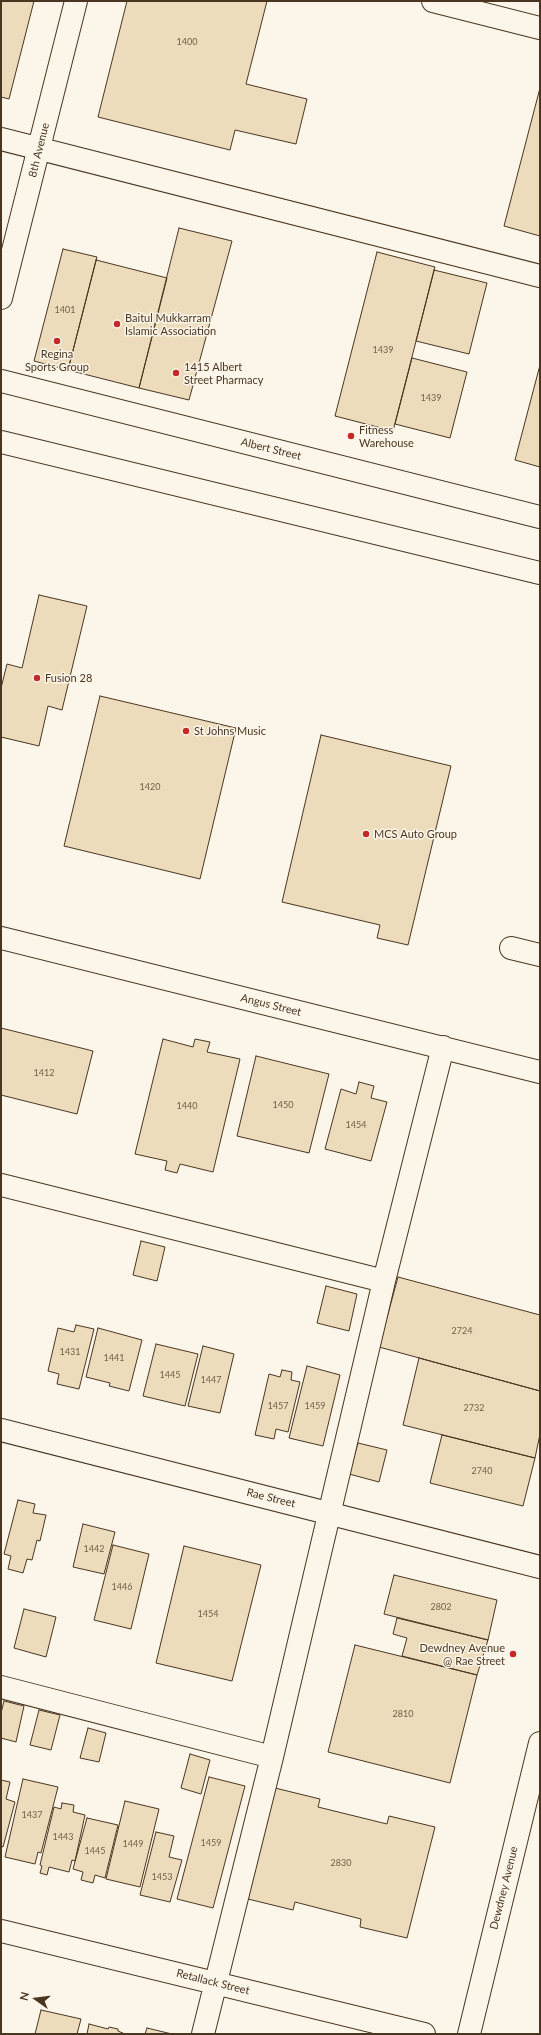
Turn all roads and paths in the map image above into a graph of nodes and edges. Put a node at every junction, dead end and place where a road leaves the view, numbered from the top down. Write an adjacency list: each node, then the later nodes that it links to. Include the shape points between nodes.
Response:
1 (76, 1): 5 (street, 8th Avenue)
2 (434, 1): 3 (street)
3 (540, 28)
4 (1, 139): 5 (street)
5 (39, 148): 6 (street); 7 (street, 8th Avenue)
6 (540, 276)
7 (1, 298)
8 (1, 380): 10 (street, Albert Street)
9 (1, 442): 11 (street)
10 (540, 518)
11 (540, 573)
12 (1, 938): 15 (street, Angus Street)
13 (511, 948): 14 (street)
14 (540, 955)
15 (442, 1048): 16 (street, Angus Street); 18 (street)
16 (540, 1072)
17 (1, 1186): 18 (street)
18 (384, 1281): 20 (street)
19 (1, 1430): 20 (street, Rae Street)
20 (330, 1513): 21 (street, Rae Street); 24 (street)
21 (540, 1567)
22 (1, 1687): 24 (street)
23 (540, 1743): 29 (street, Dewdney Avenue)
24 (272, 1758): 26 (street)
25 (1, 1931): 26 (street, Retallack Street)
26 (216, 1982): 27 (street); 28 (street, Retallack Street)
27 (203, 2034)
28 (424, 2034)
29 (469, 2034)

